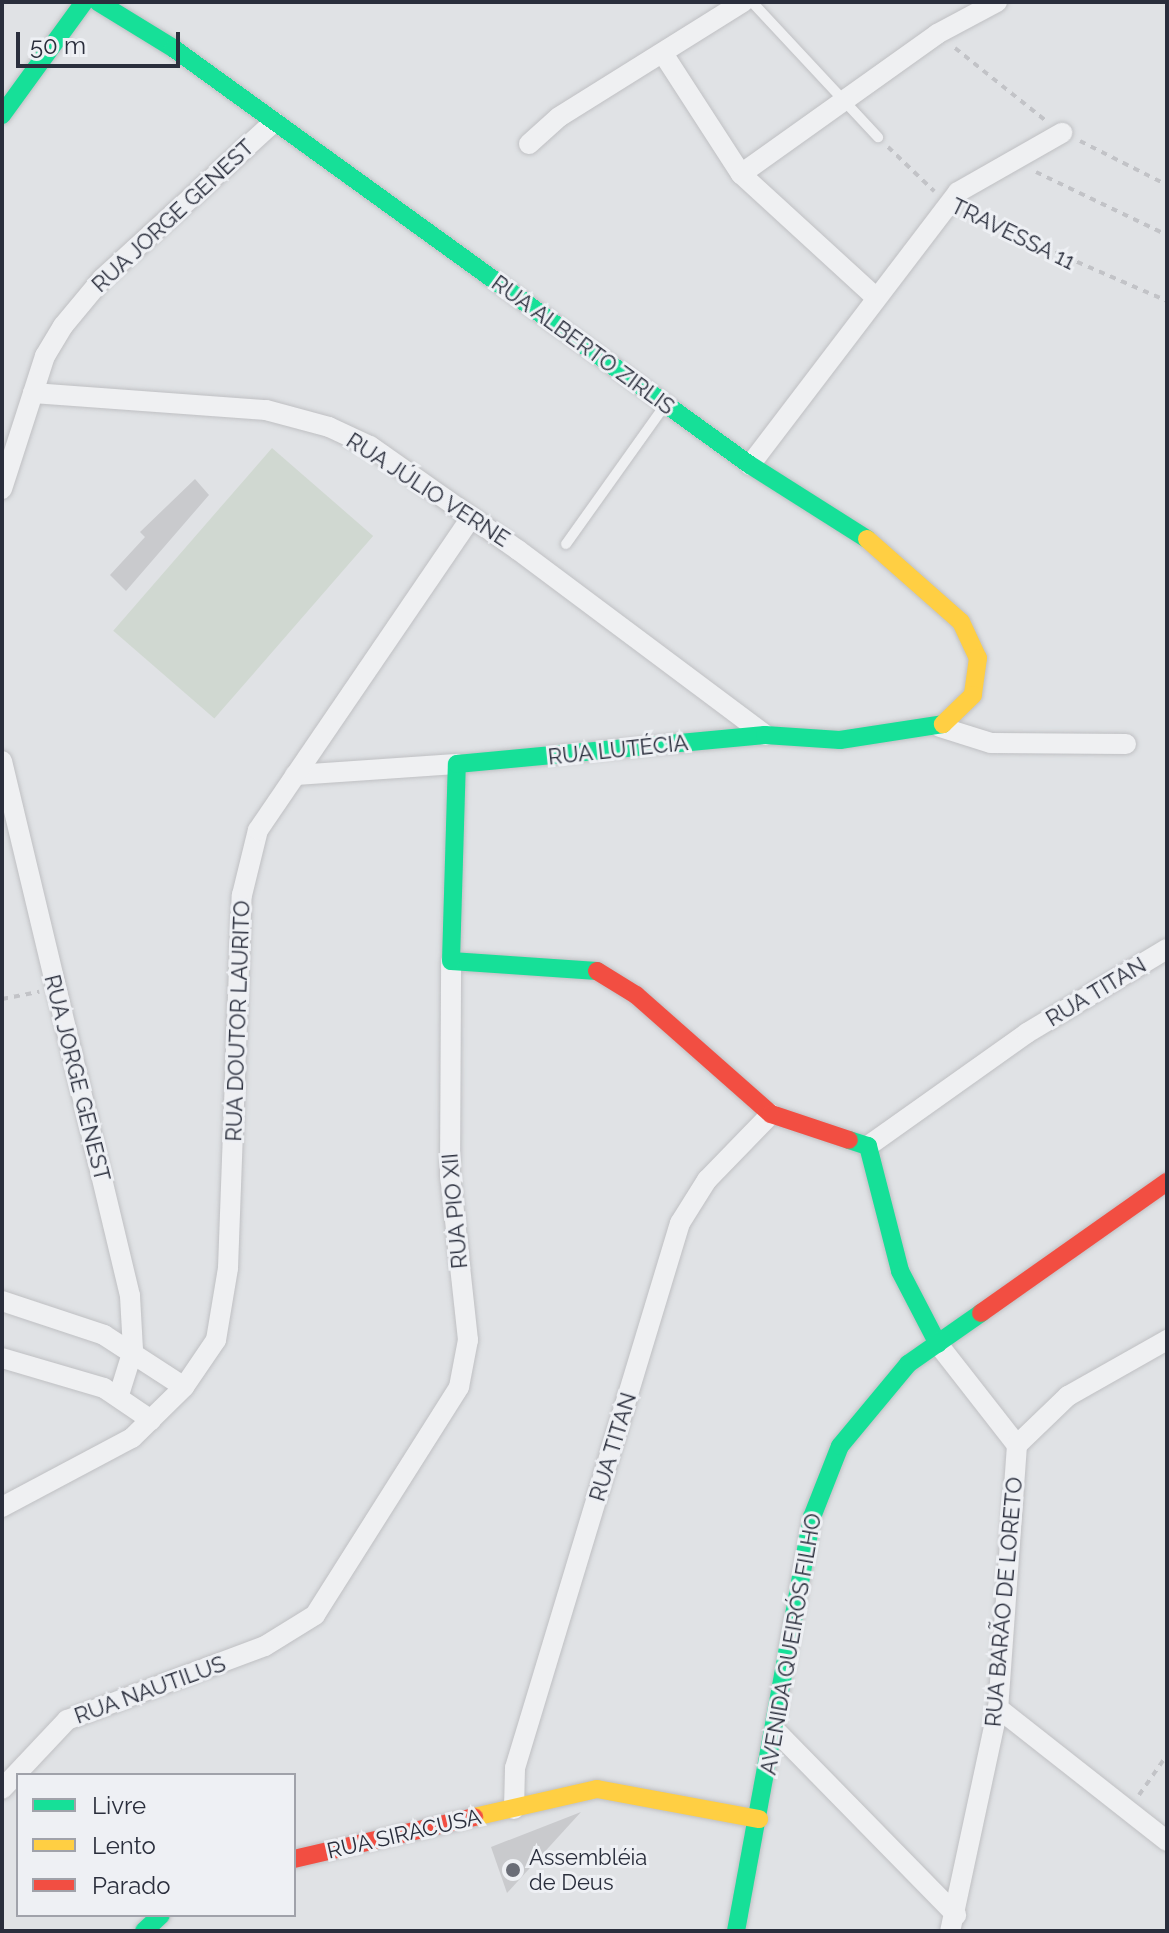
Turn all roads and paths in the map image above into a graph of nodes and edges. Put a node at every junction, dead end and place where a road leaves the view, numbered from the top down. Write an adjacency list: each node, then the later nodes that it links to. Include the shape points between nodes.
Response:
1 (84, 2): 8 (street)
2 (98, 2): 9 (street, RUA ALBERTO ZIRLIS)
3 (743, 2): 6 (street)
4 (752, 2): 7 (lane)
5 (997, 2): 7 (street, via 937,34)
6 (664, 55): 12 (street, via 559,117); 14 (street)
7 (845, 106): 11 (lane); 14 (street)
8 (2, 115)
9 (274, 122): 19 (street, RUA JORGE GENEST, via 102,279 63,326); 20 (street, RUA ALBERTO ZIRLIS)
10 (1062, 133): 13 (street)
11 (878, 137): 15 (path, TRAVESSA 11)
12 (529, 144)
13 (1011, 158): 15 (street); 16 (path)
14 (741, 174): 17 (street)
15 (948, 204): 17 (street); 18 (path, TRAVESSA 11)
16 (1167, 235)
17 (875, 297): 21 (street)
18 (1167, 301)
19 (33, 393): 22 (street, RUA JORGE GENEST); 23 (street, RUA JÚLIO VERNE, via 172,400 303,418 370,446)
20 (666, 405): 21 (street, RUA ALBERTO ZIRLIS); 24 (lane)
21 (750, 465): 25 (street, RUA ALBERTO ZIRLIS, via 876,545 961,622 978,658 978,674 973,695)
22 (2, 489)
23 (471, 518): 26 (street, RUA JÚLIO VERNE); 30 (street, RUA DOUTOR LAURITO)
24 (566, 544)
25 (940, 727): 26 (street, RUA LUTÉCIA, via 840,740); 27 (street, via 991,743)
26 (765, 735): 29 (street, RUA LUTÉCIA)
27 (1126, 744)
28 (2, 761): 33 (street, RUA JORGE GENEST)
29 (457, 764): 30 (street, RUA LUTÉCIA); 32 (street, RUA PIO XII)
30 (295, 775): 43 (street, RUA DOUTOR LAURITO, via 258,830 242,895 222,1322)
31 (1167, 949): 36 (street, RUA TITAN, via 1027,1033)
32 (451, 961): 35 (street, via 593,968 636,995); 48 (street, RUA PIO XII, via 450,1175 467,1366 439,1424)
33 (55, 989): 34 (path); 41 (street, RUA JORGE GENEST, via 130,1296)
34 (2, 999)
35 (771, 1114): 36 (street); 56 (street, RUA TITAN, via 707,1180 680,1223 515,1768)
36 (868, 1146): 40 (street, via 900,1271)
37 (1167, 1182): 40 (street, AVENIDA QUEIRÓS FILHO)
38 (2, 1301): 41 (street)
39 (1167, 1340): 46 (street, via 1068,1396)
40 (938, 1344): 46 (street, RUA BARÃO DE LORETO); 50 (street, AVENIDA QUEIRÓS FILHO, via 908,1364 859,1417 822,1488)
41 (133, 1350): 43 (street); 44 (street, RUA JORGE GENEST)
42 (2, 1358): 44 (street)
43 (184, 1387): 45 (street, RUA DOUTOR LAURITO)
44 (119, 1395): 45 (street)
45 (151, 1420): 47 (street, RUA DOUTOR LAURITO, via 115,1450)
46 (1017, 1445): 49 (street, RUA BARÃO DE LORETO)
47 (2, 1507)
48 (315, 1615): 52 (street, RUA NAUTILUS, via 251,1652 67,1720)
49 (998, 1708): 55 (street); 61 (street, RUA BARÃO DE LORETO)
50 (775, 1730): 57 (street, AVENIDA QUEIRÓS FILHO); 61 (street)
51 (1167, 1755): 55 (path)
52 (17, 1773)
53 (16, 1774): 54 (street, RUA NAUTILUS)
54 (2, 1789)
55 (1130, 1807): 58 (street)
56 (514, 1809): 57 (street, RUA SIRACUSA, via 597,1789); 59 (street, RUA SIRACUSA)
57 (759, 1819): 63 (street, AVENIDA QUEIRÓS FILHO)
58 (1167, 1841)
59 (296, 1859)
60 (159, 1917): 62 (street)
61 (953, 1923)
62 (144, 1931)
63 (736, 1931)

